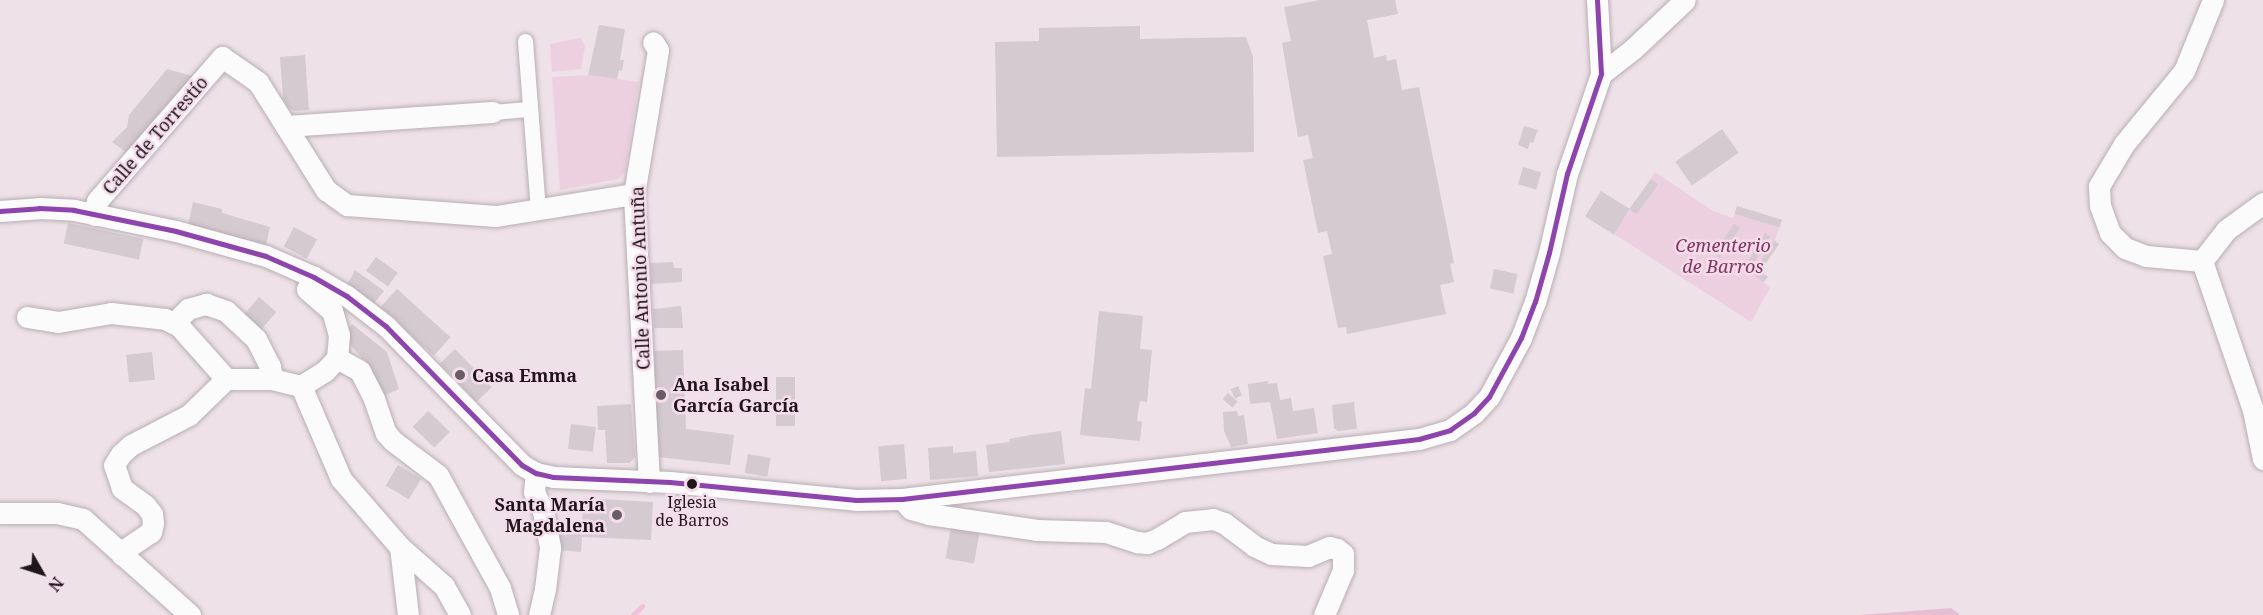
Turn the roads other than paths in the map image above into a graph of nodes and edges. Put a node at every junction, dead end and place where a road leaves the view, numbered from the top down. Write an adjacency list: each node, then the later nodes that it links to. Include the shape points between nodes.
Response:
1 (1597, 0): 6 (street)
2 (1685, 0): 6 (street)
3 (2213, 0): 15 (street, via 2184,72 2124,144 2099,186 2100,206 2110,233 2126,248 2146,256)
4 (525, 41): 7 (street)
5 (653, 42): 10 (street, Calle Antonio Antuña, via 658,50)
6 (1601, 74): 26 (street, via 1566,174 1544,272 1521,338 1489,397 1450,430 1419,439)
7 (530, 109): 8 (street); 12 (street)
8 (493, 112): 9 (street)
9 (286, 126): 12 (street, via 326,190 347,205 496,216); 14 (street, Calle de Torrestío, via 258,82 222,57 97,201)
10 (634, 194): 12 (street); 25 (street, Calle Antonio Antuña)
11 (2263, 203): 15 (street, via 2226,230)
12 (538, 209)
13 (0, 211): 14 (street, via 39,208)
14 (95, 215): 16 (street, via 237,247)
15 (2202, 261): 23 (street, via 2253,410)
16 (314, 278): 19 (street, via 307,289 332,311 339,335); 24 (street, via 347,296 386,327 522,465)
17 (27, 317): 18 (street, via 58,322 111,313)
18 (174, 323): 20 (street); 21 (street, via 188,309 206,304 226,311 256,339)
19 (336, 358): 22 (street, via 325,371); 33 (street, via 360,371 386,433 438,475 500,588)
20 (226, 379): 21 (street); 29 (street, via 189,415 131,445 114,465 122,488 145,505 153,523 151,532)
21 (272, 379): 22 (street)
22 (301, 386): 28 (street, via 341,479)
23 (2263, 459)
24 (536, 473): 25 (street); 34 (street, via 534,492 543,512 550,548)
25 (649, 482): 26 (street, via 811,497)
26 (902, 499): 35 (street, via 911,509 929,514 1037,530 1106,532 1137,542 1157,539 1185,522 1214,519 1271,554 1308,556 1329,547 1337,549 1343,554 1343,570)
27 (0, 513): 29 (street, via 71,515 95,528)
28 (400, 547): 31 (street); 32 (street, via 444,586)
29 (122, 555): 30 (street)
30 (190, 615)
31 (408, 615)
32 (460, 615)
33 (508, 615)
34 (539, 615)
35 (1324, 615)

